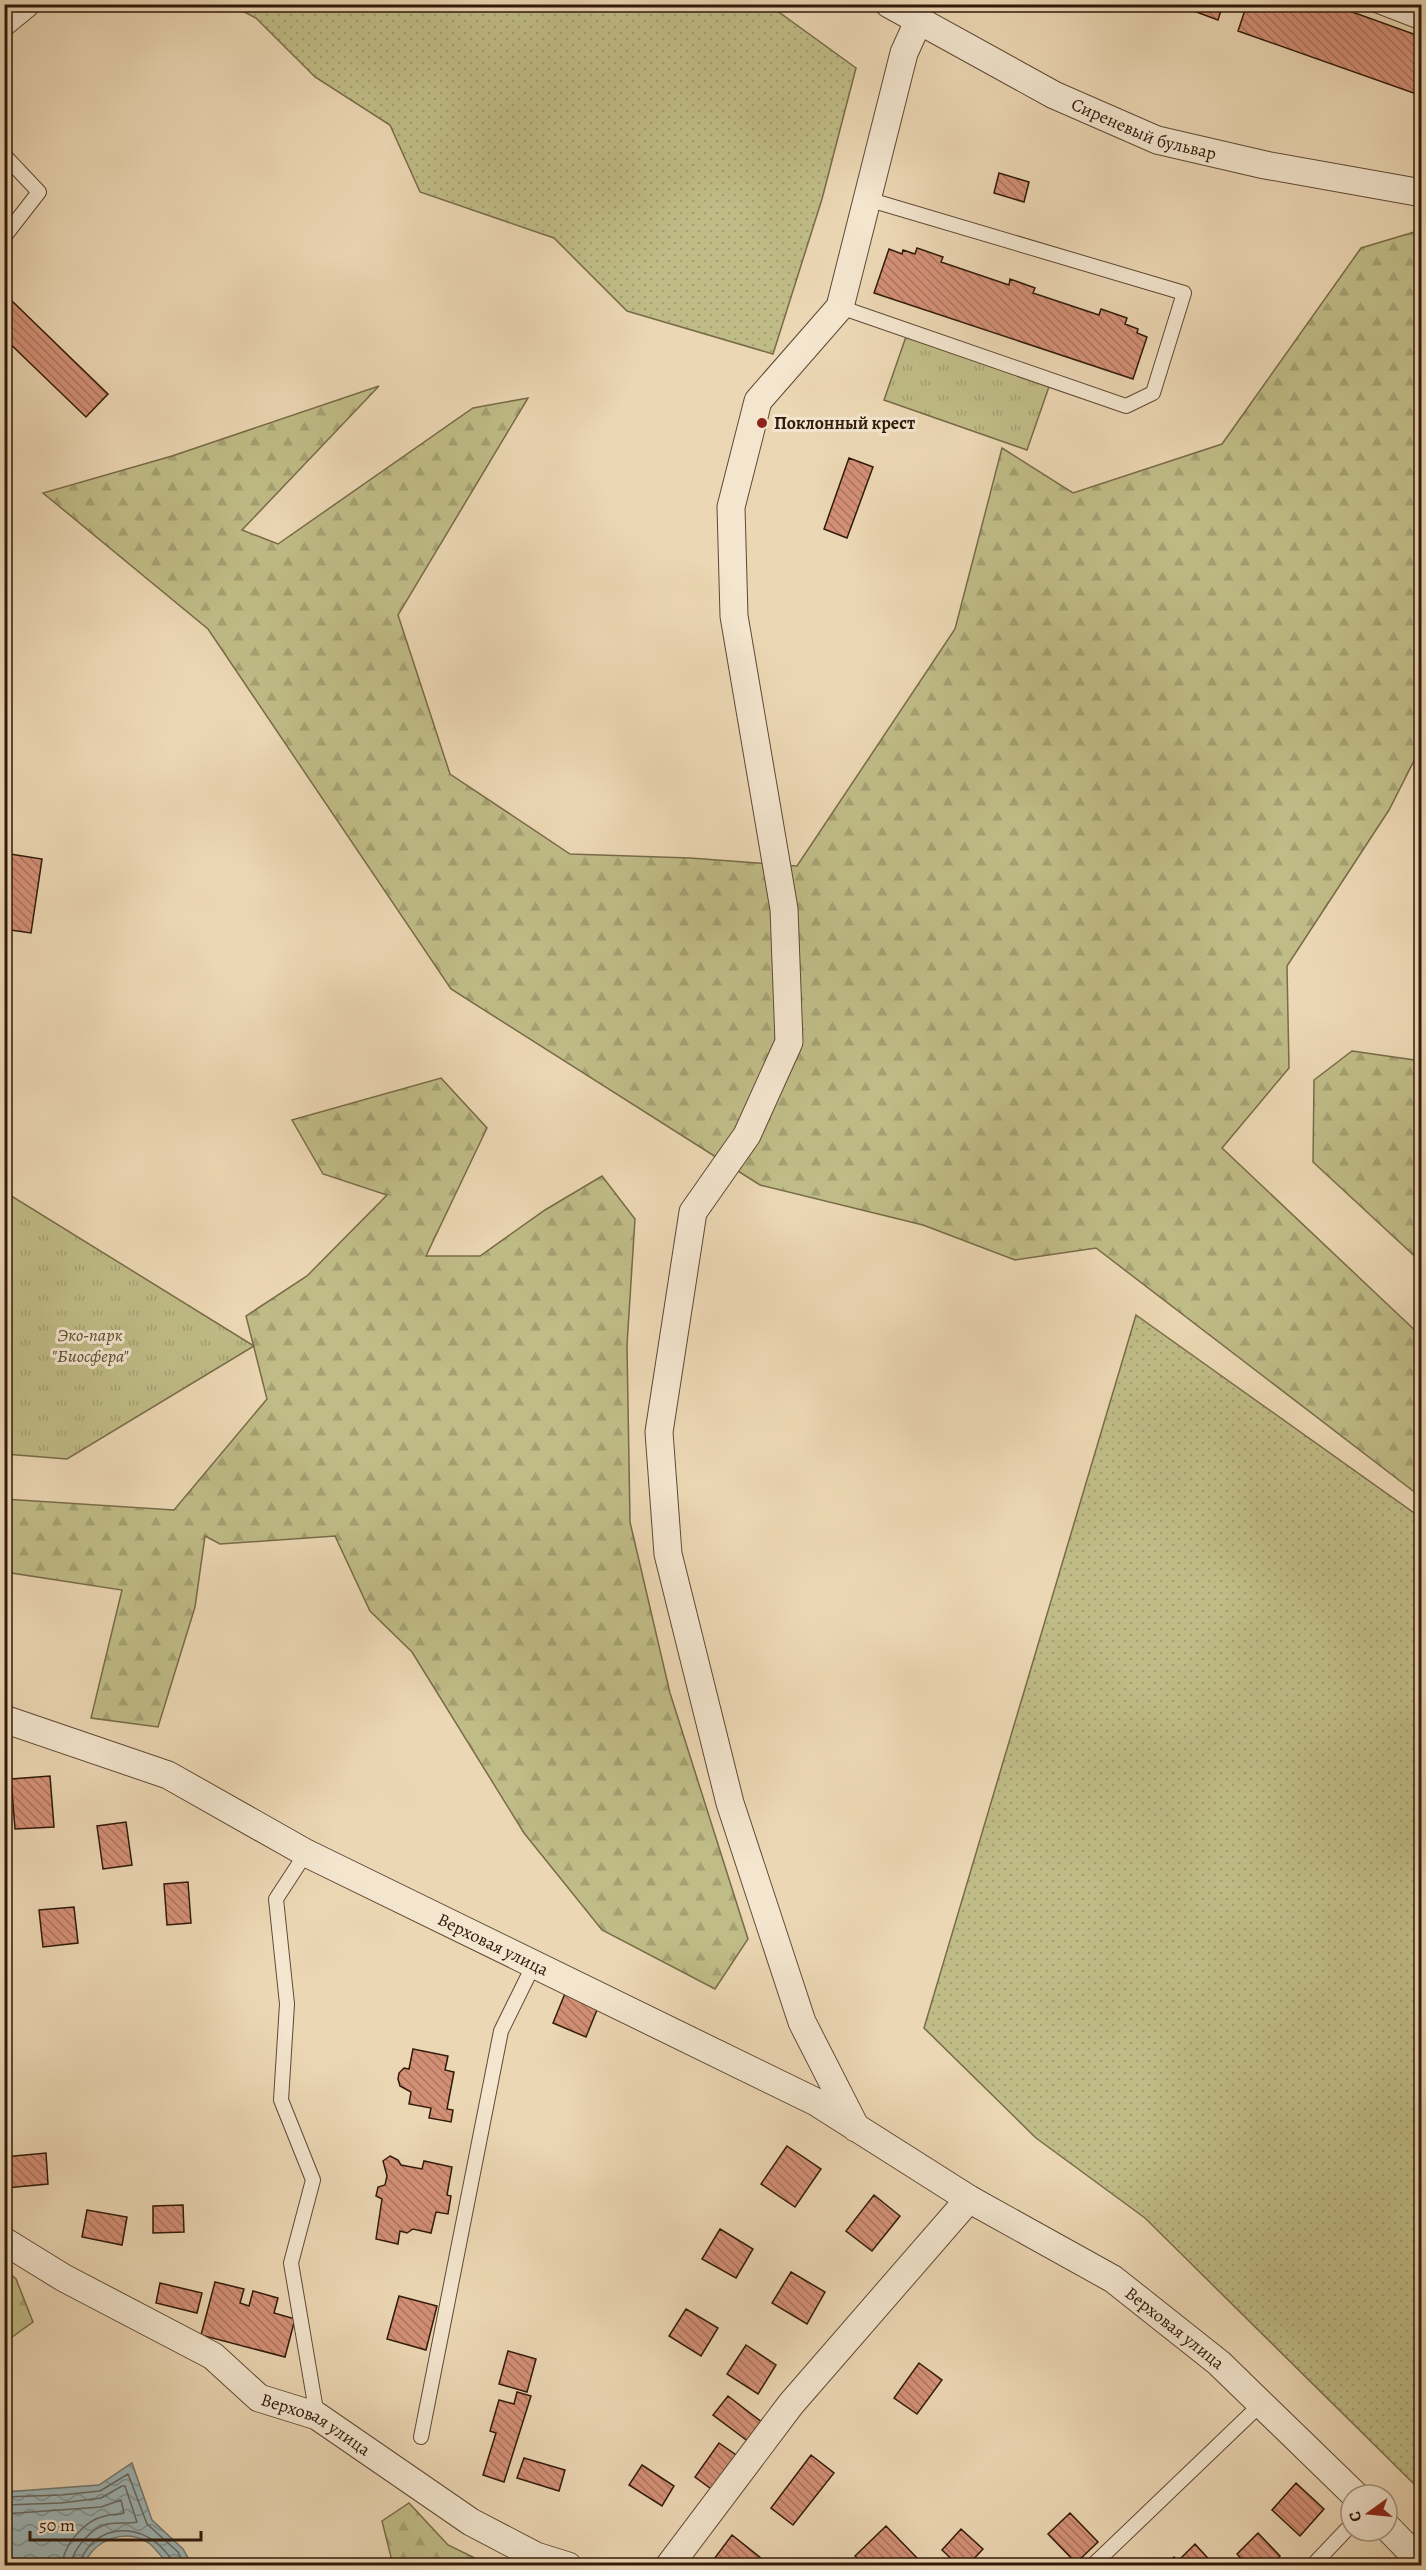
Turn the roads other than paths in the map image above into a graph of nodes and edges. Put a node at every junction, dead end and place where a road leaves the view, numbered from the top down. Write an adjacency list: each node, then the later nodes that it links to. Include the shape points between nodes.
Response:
1 (26, 4): 5 (street)
2 (889, 4): 4 (street, Сиреневый бульвар)
3 (1373, 4): 6 (lane)
4 (920, 13): 8 (street, Сиреневый бульвар, via 1054,95 1157,140 1265,165); 9 (street, via 904,53)
5 (4, 22)
6 (1422, 22)
7 (4, 155): 10 (lane, via 39,192)
8 (1422, 193)
9 (867, 199): 11 (street); 11 (lane, via 1184,293 1153,393 1126,406)
10 (4, 237)
11 (840, 307): 15 (street, via 758,401 730,507 734,616 784,909 789,1042 747,1135 693,1212 659,1432 668,1554 730,1803 802,2022)
12 (4, 1719): 13 (street, Верховая улица, via 168,1775)
13 (306, 1854): 14 (street, Верховая улица); 19 (lane, via 276,1899 287,2004 281,2100 313,2180 291,2263)
14 (533, 1966): 15 (street, Верховая улица, via 816,2102); 20 (lane, via 501,2031)
15 (856, 2128): 16 (street, Верховая улица)
16 (969, 2199): 18 (street, Верховая улица, via 1113,2279 1219,2363); 26 (street, via 791,2404)
17 (4, 2241): 19 (street, Верховая улица, via 64,2278 213,2356 259,2398)
18 (1261, 2404): 21 (street, Верховая улица); 27 (lane)
19 (317, 2416): 25 (street, Верховая улица, via 471,2522 536,2556)
20 (421, 2437)
21 (1343, 2483)
22 (1339, 2537): 28 (lane)
23 (1399, 2539): 24 (street)
24 (1422, 2563)
25 (568, 2565)
26 (669, 2565)
27 (1092, 2565)
28 (1312, 2565)

